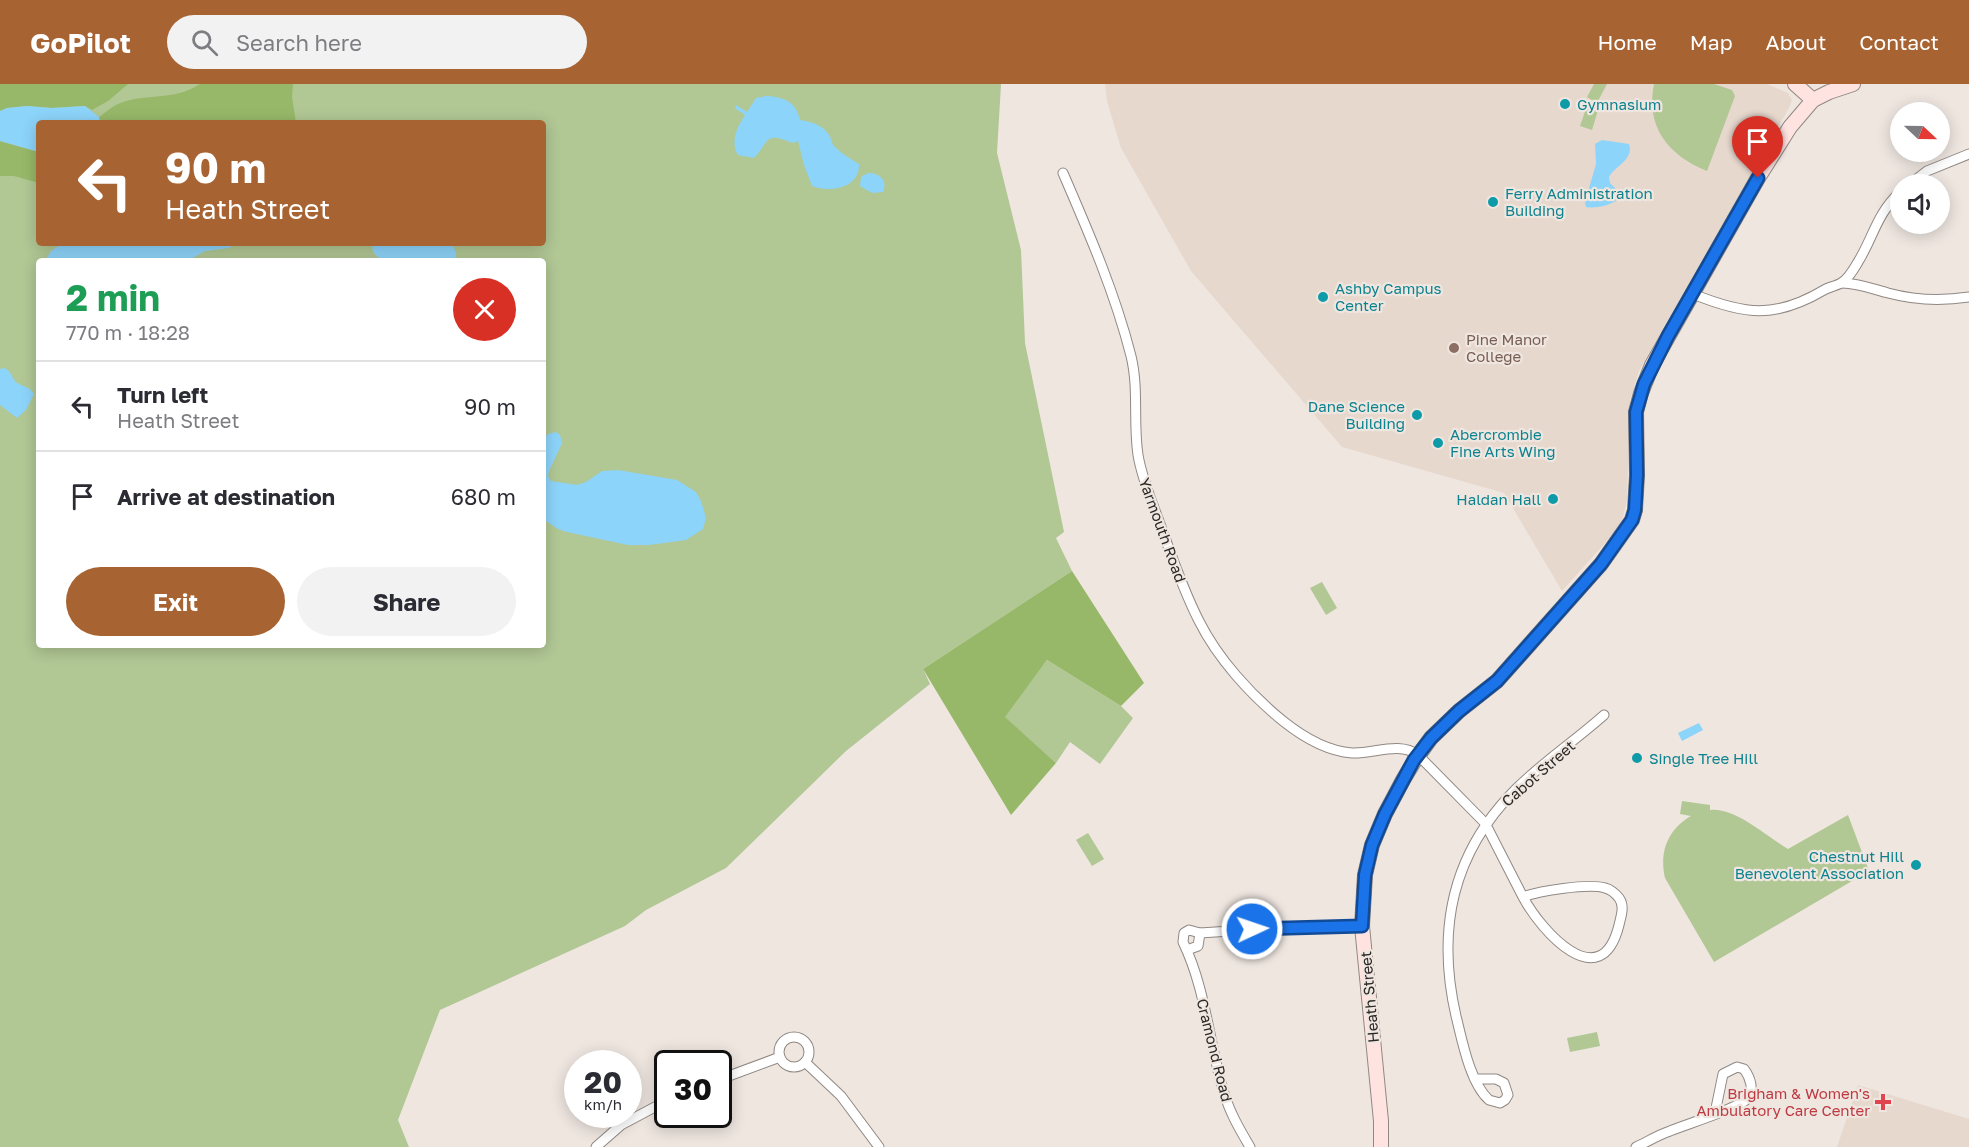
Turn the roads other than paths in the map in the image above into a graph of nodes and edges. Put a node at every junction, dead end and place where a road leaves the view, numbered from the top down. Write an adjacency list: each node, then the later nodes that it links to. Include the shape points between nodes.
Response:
1 (1795, 84): 3 (street)
2 (1853, 84): 3 (street, Heath Street)
3 (1813, 100): 9 (street, Heath Street, via 1782,140)
4 (1969, 154): 6 (street)
5 (1064, 173): 12 (street, Yarmouth Road, via 1100,258 1131,356 1138,456 1178,574 1200,623 1260,701 1312,741 1353,753 1395,748)
6 (1923, 174)
7 (1890, 201): 8 (street, via 1857,264)
8 (1842, 283): 9 (street, via 1784,309 1761,312 1731,308); 10 (street, via 1945,300)
9 (1693, 294): 12 (street, Heath Street, via 1652,365 1638,404 1632,520 1601,564 1497,681 1459,711)
10 (1969, 297)
11 (1604, 716): 13 (street, Cabot Street, via 1518,787)
12 (1418, 755): 13 (street); 15 (street, Heath Street, via 1372,845 1365,875)
13 (1485, 824): 14 (street); 21 (street, Cabot Street, via 1458,880 1450,906 1448,936 1453,1003)
14 (1523, 897): 14 (street, via 1590,886 1609,890 1622,907 1611,946 1605,954 1592,958 1571,951 1546,930)
15 (1362, 926): 16 (street); 27 (street, Heath Street)
16 (1200, 933): 17 (street, via 1198,946); 17 (street, via 1184,933)
17 (1187, 950): 26 (street, Cramond Road, via 1224,1094)
18 (780, 1057): 19 (street, via 789,1066 798,1067); 19 (street, via 782,1043 795,1038 807,1045); 20 (street)
19 (805, 1062): 25 (street, via 841,1096)
20 (732, 1075)
21 (1476, 1079)
22 (654, 1108): 24 (street, via 621,1125)
23 (1715, 1113): 23 (street, via 1747,1099 1751,1082 1744,1069 1737,1067 1723,1074); 28 (street)
24 (596, 1147)
25 (879, 1147)
26 (1250, 1147)
27 (1381, 1147)
28 (1636, 1147)

